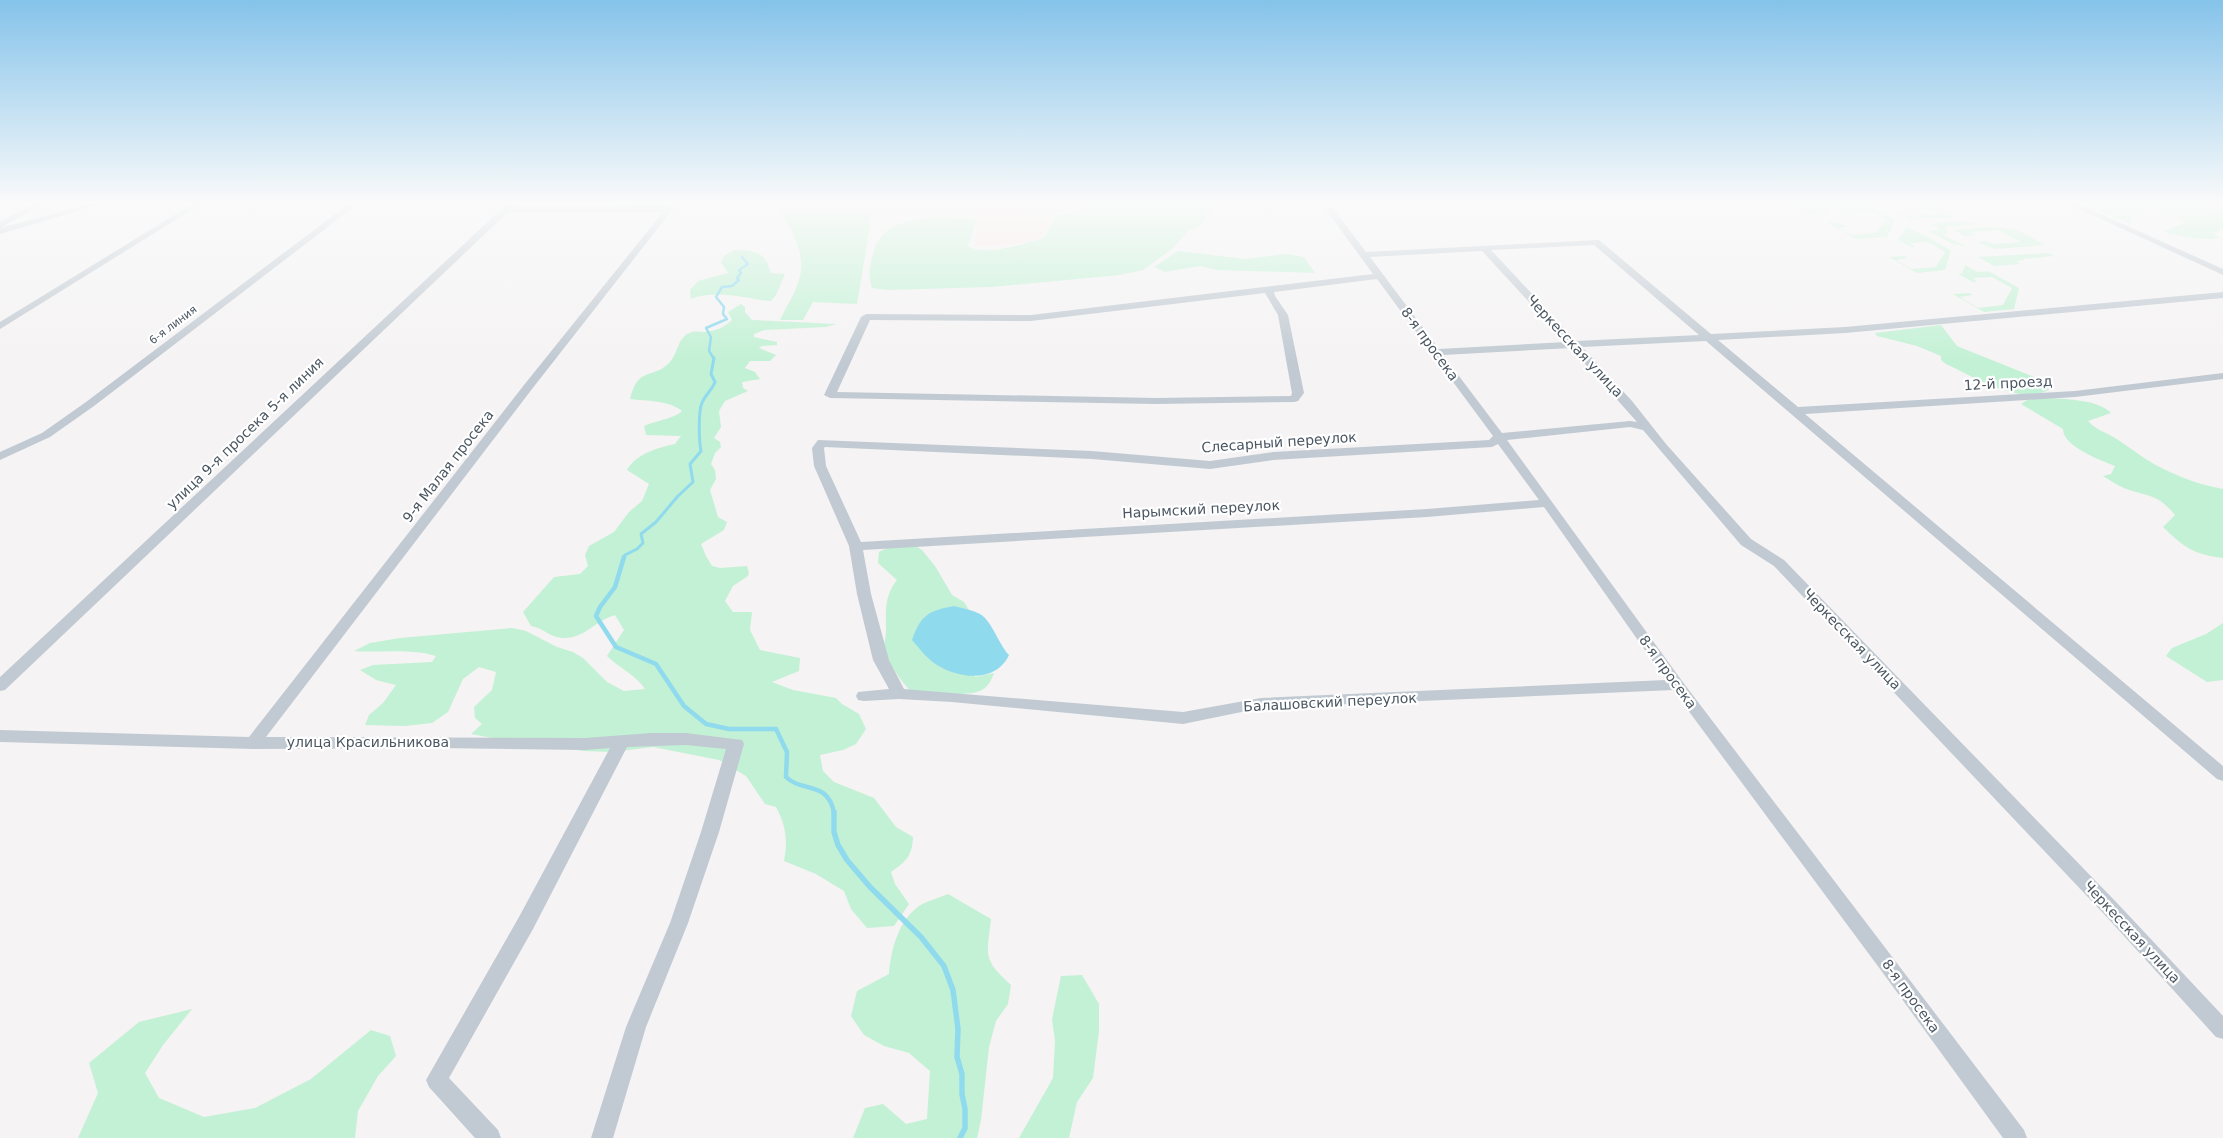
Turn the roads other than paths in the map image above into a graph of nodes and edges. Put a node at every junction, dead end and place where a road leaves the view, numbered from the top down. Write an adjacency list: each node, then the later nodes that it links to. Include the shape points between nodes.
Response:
1 (113, 256): 13 (street)
2 (285, 256): 21 (street, 6-я линия, via 90,404 46,434)
3 (455, 256): 25 (street, улица 9-я просека 5-я линия)
4 (632, 256): 30 (street, 9-я Малая просека)
5 (1364, 256): 10 (street, 8-я просека)
6 (1492, 256): 15 (street, Черкесская улица)
7 (1613, 256): 14 (street)
8 (2188, 256): 9 (street)
9 (2223, 272)
10 (1380, 276): 11 (street); 16 (street, 8-я просека)
11 (1270, 289): 11 (street, via 1031,318 866,317 830,395 1146,401 1294,399 1298,394 1283,315 1270,296)
12 (2223, 295): 14 (street, via 1948,322)
13 (0, 326)
14 (1710, 338): 15 (street); 18 (street)
15 (1574, 344): 16 (street); 19 (street, Черкесская улица)
16 (1436, 352): 20 (street, 8-я просека)
17 (2223, 376): 18 (street, 12-й проезд, via 2075,394)
18 (1794, 411): 31 (street)
19 (1646, 426): 20 (street, Слесарный переулок, via 1630,424); 32 (street, Черкесская улица, via 1746,542 1779,563)
20 (1498, 437): 22 (street, 8-я просека); 23 (street, Слесарный переулок, via 1492,443 1273,456 1210,465 1092,455 822,443 818,448 820,466)
21 (0, 456)
22 (1548, 503): 23 (street, Нарымский переулок); 24 (street, 8-я просека)
23 (856, 546): 26 (street, via 881,660)
24 (1677, 685): 26 (street, Балашовский переулок, via 1261,703 1183,718); 35 (street, 8-я просека)
25 (0, 686)
26 (899, 694): 27 (street, Балашовский переулок)
27 (864, 696)
28 (0, 736): 30 (street, улица Красильникова)
29 (621, 742): 30 (street, улица Красильникова); 33 (street, via 526,923 437,1080); 34 (street, улица Красильникова, via 686,739 736,744 704,850 679,923 636,1027)
30 (253, 743)
31 (2223, 775)
32 (2223, 1030)
33 (490, 1138)
34 (602, 1138)
35 (2016, 1138)

